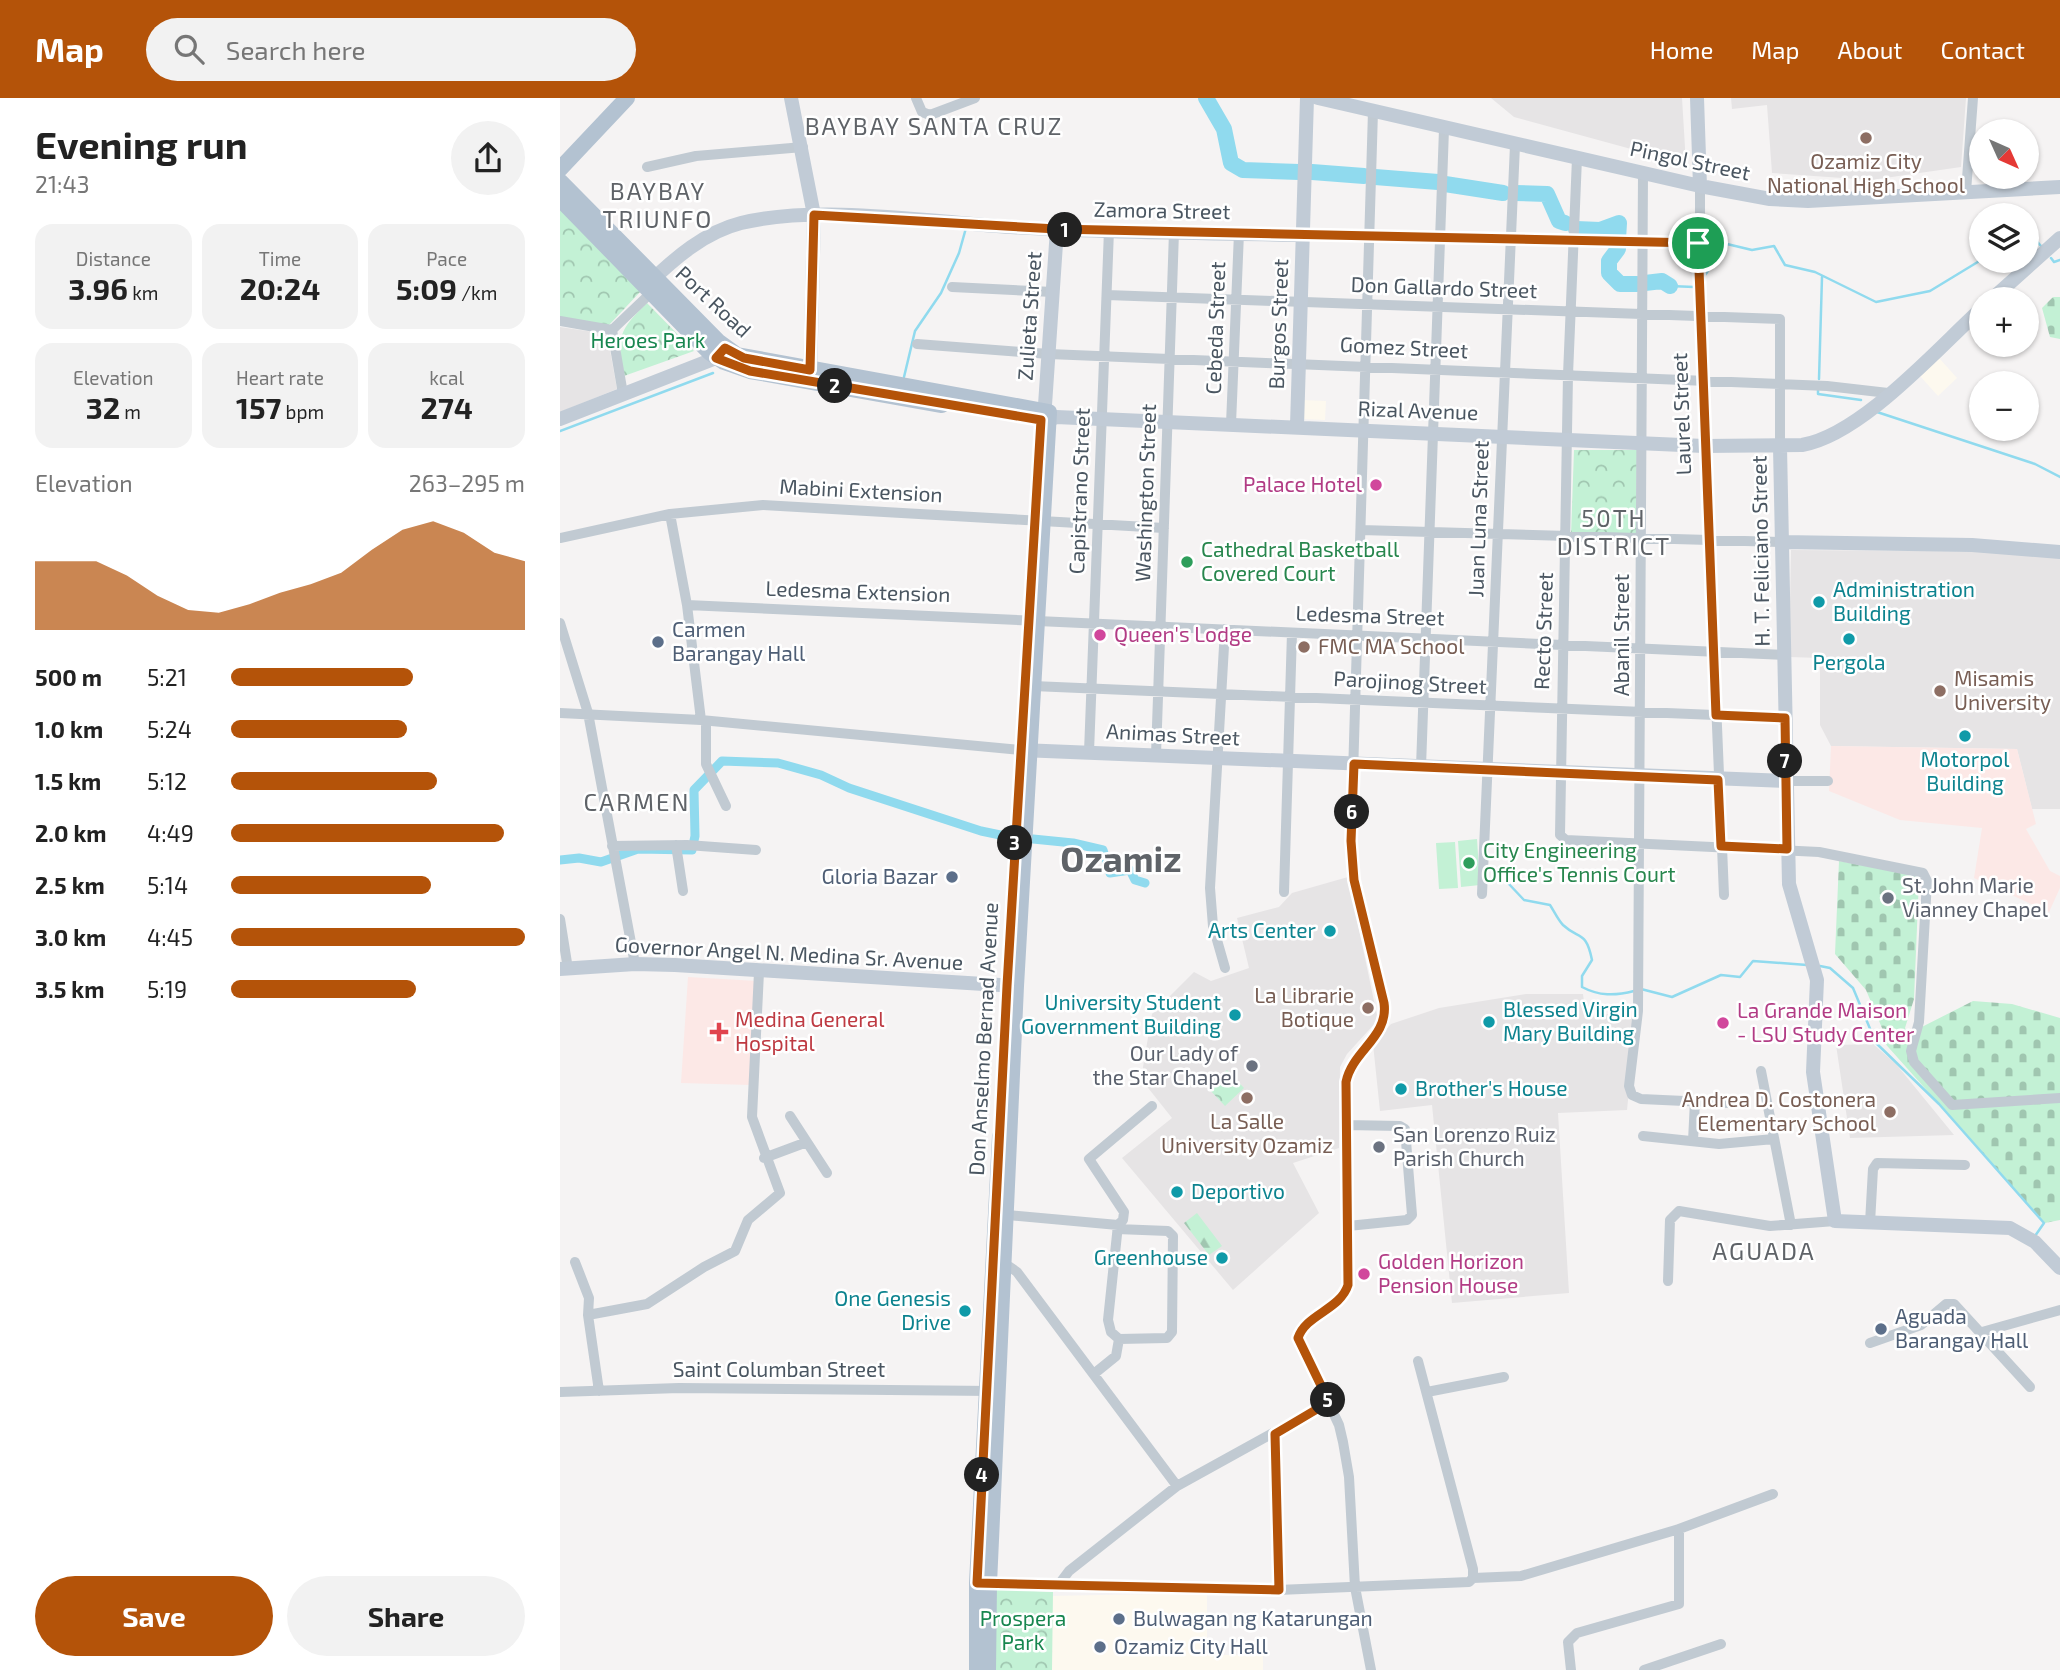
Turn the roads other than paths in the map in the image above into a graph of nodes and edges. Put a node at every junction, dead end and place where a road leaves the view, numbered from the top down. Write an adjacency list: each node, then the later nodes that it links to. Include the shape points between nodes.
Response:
1 (627, 98): 15 (main road)
2 (791, 98): 12 (street)
3 (916, 98): 4 (street, via 922,112 930,115)
4 (975, 98)
5 (1307, 98): 27 (street, Burgos Street)
6 (1318, 98): 9 (street, Pingol Street)
7 (1697, 98): 18 (street, Laurel Street)
8 (1973, 98): 20 (street)
9 (1373, 111): 10 (street, Pingol Street); 28 (street)
10 (1444, 128): 11 (street, Pingol Street); 29 (street)
11 (1515, 145): 13 (street, Pingol Street); 31 (street, Juan Luna Street)
12 (803, 147): 14 (street, via 696,156); 22 (street)
13 (1577, 158): 16 (street, Pingol Street); 32 (street, Recto Street)
14 (648, 167)
15 (560, 169)
16 (1643, 174): 18 (street, Pingol Street); 33 (street, Abanil Street)
17 (560, 181): 35 (main road, Port Road)
18 (1700, 186): 20 (street, Pingol Street, via 1788,201); 34 (street, Laurel Street)
19 (2060, 187): 20 (street, Pingol Street)
20 (1966, 192)
21 (560, 198): 35 (main road, Port Road)
22 (814, 215): 23 (street, Zamora Street); 35 (street, Zamora Street, via 769,218 719,231 680,256); 64 (street)
23 (1057, 229): 24 (street, Zamora Street); 38 (street, Zulieta Street)
24 (1109, 230): 25 (street, Zamora Street); 39 (street, Capistrano Street)
25 (1174, 232): 26 (street, Zamora Street); 40 (street, Washington Street)
26 (1239, 233): 27 (street, Zamora Street); 41 (street, Cebeda Street)
27 (1303, 235): 28 (street, Zamora Street); 42 (street, Burgos Street)
28 (1368, 236): 29 (street, Zamora Street); 43 (street)
29 (1441, 238): 31 (street, Zamora Street); 44 (street)
30 (2060, 238): 37 (street)
31 (1510, 239): 32 (street, Zamora Street); 45 (street, Juan Luna Street)
32 (1572, 241): 33 (street, Zamora Street); 46 (street, Recto Street)
33 (1643, 242): 34 (street, Zamora Street); 47 (street, Abanil Street)
34 (1698, 243): 48 (street, Laurel Street)
35 (653, 285): 52 (street); 54 (main road, Port Road)
36 (952, 287): 38 (street)
37 (2005, 287)
38 (1053, 292): 55 (street, Zulieta Street)
39 (1107, 295): 40 (street, Don Gallardo Street); 56 (street, Capistrano Street)
40 (1172, 297): 41 (street, Don Gallardo Street); 57 (street, Washington Street)
41 (1236, 300): 42 (street, Don Gallardo Street); 58 (street, Cebeda Street)
42 (1300, 302): 43 (street, Don Gallardo Street); 59 (street, Burgos Street)
43 (1366, 304): 44 (street, Don Gallardo Street); 60 (street)
44 (1438, 307): 45 (street, Don Gallardo Street); 61 (street)
45 (1507, 309): 46 (street, Don Gallardo Street); 62 (street, Juan Luna Street)
46 (1570, 312): 47 (street, Don Gallardo Street); 63 (street, Recto Street)
47 (1641, 314): 48 (street, Don Gallardo Street); 65 (street, Abanil Street)
48 (1700, 316): 49 (street, Don Gallardo Street); 66 (street, Laurel Street)
49 (1780, 319): 67 (street, H. T. Feliciano Street)
50 (1969, 320): 69 (street, Rizal Avenue)
51 (560, 321): 52 (street)
52 (612, 330): 68 (street)
53 (917, 344): 55 (street, Gomez Street)
54 (720, 353): 64 (main road, Port Road); 68 (street)
55 (1049, 354): 56 (street, Gomez Street); 70 (street, Zulieta Street)
56 (1105, 356): 57 (street, Gomez Street); 72 (street, Capistrano Street)
57 (1169, 359): 58 (street, Gomez Street); 73 (street, Washington Street)
58 (1234, 361): 59 (street, Gomez Street); 74 (street, Cebeda Street)
59 (1299, 363): 60 (street, Gomez Street); 75 (street, Burgos Street)
60 (1364, 365): 61 (street, Gomez Street); 76 (street)
61 (1435, 369): 62 (street, Gomez Street); 77 (street)
62 (1503, 372): 63 (street, Gomez Street); 78 (street, Juan Luna Street)
63 (1568, 375): 65 (street, Gomez Street); 79 (street, Recto Street)
64 (810, 376): 70 (main road, Port Road)
65 (1642, 378): 66 (street, Gomez Street); 80 (street, Abanil Street)
66 (1702, 381): 67 (street, Gomez Street); 81 (street, Laurel Street)
67 (1779, 384): 69 (street, Gomez Street); 82 (street, H. T. Feliciano Street)
68 (623, 394): 71 (street)
69 (1888, 394): 82 (street, Rizal Avenue, via 1833,436 1817,443)
70 (1047, 414): 72 (street, Rizal Avenue); 84 (main road, Don Anselmo Bernad Avenue)
71 (560, 419)
72 (1102, 420): 73 (street, Rizal Avenue); 85 (street, Capistrano Street)
73 (1167, 422): 74 (street, Rizal Avenue); 86 (street, Washington Street)
74 (1231, 424): 75 (street, Rizal Avenue)
75 (1297, 426): 76 (street, Rizal Avenue)
76 (1362, 430): 77 (street, Rizal Avenue); 87 (street)
77 (1431, 433): 78 (street, Rizal Avenue); 88 (street)
78 (1500, 436): 79 (street, Rizal Avenue); 89 (street, Juan Luna Street)
79 (1568, 438): 80 (street, Rizal Avenue); 90 (street, Recto Street)
80 (1640, 443): 81 (street, Rizal Avenue); 91 (street, Abanil Street)
81 (1704, 446): 82 (street, Rizal Avenue); 93 (street, Laurel Street)
82 (1780, 447): 94 (street, H. T. Feliciano Street)
83 (670, 514): 84 (street, Mabini Extension, via 775,506); 92 (street, Mabini Extension); 96 (street)
84 (1039, 520): 85 (street, Mabini Extension); 97 (main road, Don Anselmo Bernad Avenue)
85 (1098, 524): 86 (street, Mabini Extension); 98 (street, Capistrano Street)
86 (1164, 528): 100 (street, Washington Street)
87 (1361, 530): 88 (street); 103 (street)
88 (1429, 531): 89 (street); 104 (street)
89 (1497, 533): 90 (street); 105 (street, Juan Luna Street)
90 (1567, 536): 91 (street); 106 (street, Recto Street)
91 (1642, 537): 93 (street); 107 (street, Abanil Street)
92 (560, 538)
93 (1709, 539): 94 (street); 108 (street, Laurel Street)
94 (1782, 542): 95 (street, via 1972,545); 109 (street, H. T. Feliciano Street)
95 (2060, 552)
96 (687, 605): 97 (street, Ledesma Extension); 124 (street)
97 (1033, 619): 98 (street, Ledesma Street); 110 (main road, Don Anselmo Bernad Avenue); 125 (main road, Don Anselmo Bernad Avenue)
98 (1094, 621): 100 (street, Ledesma Street); 111 (street, Capistrano Street)
99 (560, 623): 121 (street)
100 (1161, 626): 101 (street, Ledesma Street); 112 (street, Washington Street)
101 (1226, 629): 102 (street, Ledesma Street); 113 (street)
102 (1292, 632): 103 (street, Ledesma Street); 114 (street)
103 (1357, 636): 104 (street, Ledesma Street); 115 (street)
104 (1427, 638): 105 (street, Ledesma Street); 116 (street)
105 (1495, 640): 106 (street, Ledesma Street); 117 (street, Juan Luna Street)
106 (1562, 644): 107 (street, Ledesma Street); 118 (street, Recto Street)
107 (1641, 648): 108 (street, Ledesma Street); 119 (street, Abanil Street)
108 (1714, 651): 109 (street, Ledesma Street); 122 (street, Laurel Street)
109 (1784, 655): 123 (street, H. T. Feliciano Street)
110 (1033, 686): 111 (street, Parojinog Street); 125 (main road, Don Anselmo Bernad Avenue)
111 (1091, 689): 112 (street, Parojinog Street); 126 (street, Capistrano Street)
112 (1159, 691): 113 (street, Parojinog Street); 127 (street, Washington Street)
113 (1221, 694): 114 (street, Parojinog Street); 128 (street)
114 (1289, 697): 115 (street, Parojinog Street); 129 (street)
115 (1355, 699): 116 (street, Parojinog Street); 130 (street)
116 (1424, 702): 117 (street, Parojinog Street); 131 (street)
117 (1490, 707): 118 (street, Parojinog Street); 132 (street, Juan Luna Street)
118 (1560, 709): 119 (street, Parojinog Street); 133 (street, Recto Street)
119 (1640, 712): 122 (street, Parojinog Street); 134 (street, Abanil Street)
120 (560, 713): 121 (street, Animas Street)
121 (588, 713): 124 (street, Animas Street); 142 (street)
122 (1716, 715): 123 (street, Parojinog Street); 135 (street, Laurel Street)
123 (1785, 718): 136 (street, H. T. Feliciano Street)
124 (704, 720): 125 (street, Animas Street); 138 (street, via 710,772)
125 (1025, 750): 126 (street, Animas Street); 154 (main road, Don Anselmo Bernad Avenue)
126 (1089, 752): 127 (street, Animas Street)
127 (1156, 755): 128 (street, Animas Street)
128 (1220, 759): 129 (street, Animas Street); 151 (street, via 1211,908)
129 (1288, 762): 130 (street, Animas Street); 146 (street)
130 (1354, 764): 131 (street, Animas Street); 162 (street, via 1354,880 1385,1019 1348,1072)
131 (1421, 767): 132 (street, Animas Street)
132 (1489, 771): 133 (street, Animas Street); 147 (street, Juan Luna Street)
133 (1560, 773): 134 (street, Animas Street); 139 (street, Recto Street, via 1562,838)
134 (1640, 777): 135 (street, Animas Street); 139 (street, Abanil Street)
135 (1718, 780): 136 (street, Animas Street); 141 (street, Laurel Street)
136 (1785, 781): 137 (street); 143 (street, H. T. Feliciano Street)
137 (1828, 782)
138 (726, 806)
139 (1640, 843): 141 (street, Recto Street); 157 (street, Abanil Street, via 1639,1011 1629,1086 1632,1095 1641,1099)
140 (680, 845): 142 (street); 144 (street); 145 (street)
141 (1721, 846): 143 (street, Recto Street); 148 (street, Laurel Street)
142 (613, 849): 150 (street)
143 (1787, 849): 156 (street, Recto Street, via 1850,856 1926,876 1919,1022 1910,1051 1947,1102 1955,1106); 171 (street, H. T. Feliciano Street, via 1791,898 1817,980 1814,1080)
144 (756, 850)
145 (684, 891)
146 (1284, 892)
147 (1482, 894)
148 (1724, 895)
149 (560, 919): 152 (street)
150 (635, 964): 152 (street, Governor Angel N. Medina Sr. Avenue); 153 (street, Governor Angel N. Medina Sr. Avenue)
151 (1224, 968)
152 (564, 969)
153 (759, 972): 154 (street, Governor Angel N. Medina Sr. Avenue); 167 (street, via 752,1117)
154 (1012, 986): 161 (main road, Don Anselmo Bernad Avenue)
155 (1761, 1071): 164 (street)
156 (2060, 1098)
157 (1695, 1101): 158 (street); 165 (street)
158 (1728, 1102)
159 (1152, 1106): 175 (street, via 1089,1159 1124,1212)
160 (790, 1116): 166 (street)
161 (1006, 1119): 170 (main road, Don Anselmo Bernad Avenue); 177 (main road, Don Anselmo Bernad Avenue)
162 (1346, 1125): 174 (street); 174 (street, via 1405,1129 1412,1215 1407,1220)
163 (1643, 1136): 165 (street)
164 (1773, 1139): 165 (street, via 1734,1144); 173 (street)
165 (1693, 1141)
166 (807, 1142): 167 (street); 169 (street)
167 (764, 1158): 181 (street, via 780,1193 748,1220 735,1251 647,1304)
168 (1965, 1165): 172 (street, via 1877,1163)
169 (827, 1173)
170 (1008, 1215): 175 (street); 177 (main road, Don Anselmo Bernad Avenue)
171 (1835, 1221): 172 (street); 173 (street)
172 (1870, 1223): 178 (street, via 2010,1228 2035,1242)
173 (1791, 1225): 179 (street, via 1676,1212 1670,1220)
174 (1348, 1226): 193 (street, via 1346,1291 1298,1338)
175 (1118, 1227): 183 (street, via 1108,1320); 183 (street, via 1168,1231 1174,1238 1170,1336)
176 (575, 1262): 181 (street, via 589,1298)
177 (999, 1266): 186 (street, via 1017,1272); 190 (main road, Don Anselmo Bernad Avenue)
178 (2060, 1268)
179 (1668, 1281)
180 (2060, 1310): 182 (street)
181 (588, 1315): 189 (street)
182 (1982, 1332): 184 (street, via 1950,1303 1922,1325); 188 (street)
183 (1119, 1339): 186 (street, via 1116,1356)
184 (1870, 1343)
185 (1418, 1361): 192 (street)
186 (1095, 1373): 195 (street)
187 (1504, 1377): 192 (street)
188 (2030, 1387)
189 (599, 1391): 190 (street, Saint Columban Street); 191 (street, Saint Columban Street)
190 (993, 1391): 199 (main road, Don Anselmo Bernad Avenue)
191 (560, 1392)
192 (1427, 1392): 198 (street)
193 (1329, 1402): 194 (street); 201 (street, via 1339,1425 1349,1477)
194 (1275, 1434): 195 (street); 202 (street)
195 (1177, 1486): 200 (street, via 1069,1571)
196 (1773, 1494): 197 (street)
197 (1679, 1529): 198 (street, via 1521,1576); 207 (street, via 1679,1604 1577,1633 1568,1642)
198 (1473, 1578): 201 (street, via 1464,1583)
199 (983, 1584): 200 (street); 204 (main road, Don Anselmo Bernad Avenue); 205 (main road, Don Anselmo Bernad Avenue)
200 (1057, 1587): 202 (street)
201 (1355, 1587): 202 (street); 206 (street)
202 (1279, 1590)
203 (1721, 1644): 208 (street)
204 (977, 1670)
205 (988, 1670)
206 (1371, 1670)
207 (1571, 1670)
208 (1643, 1670)

